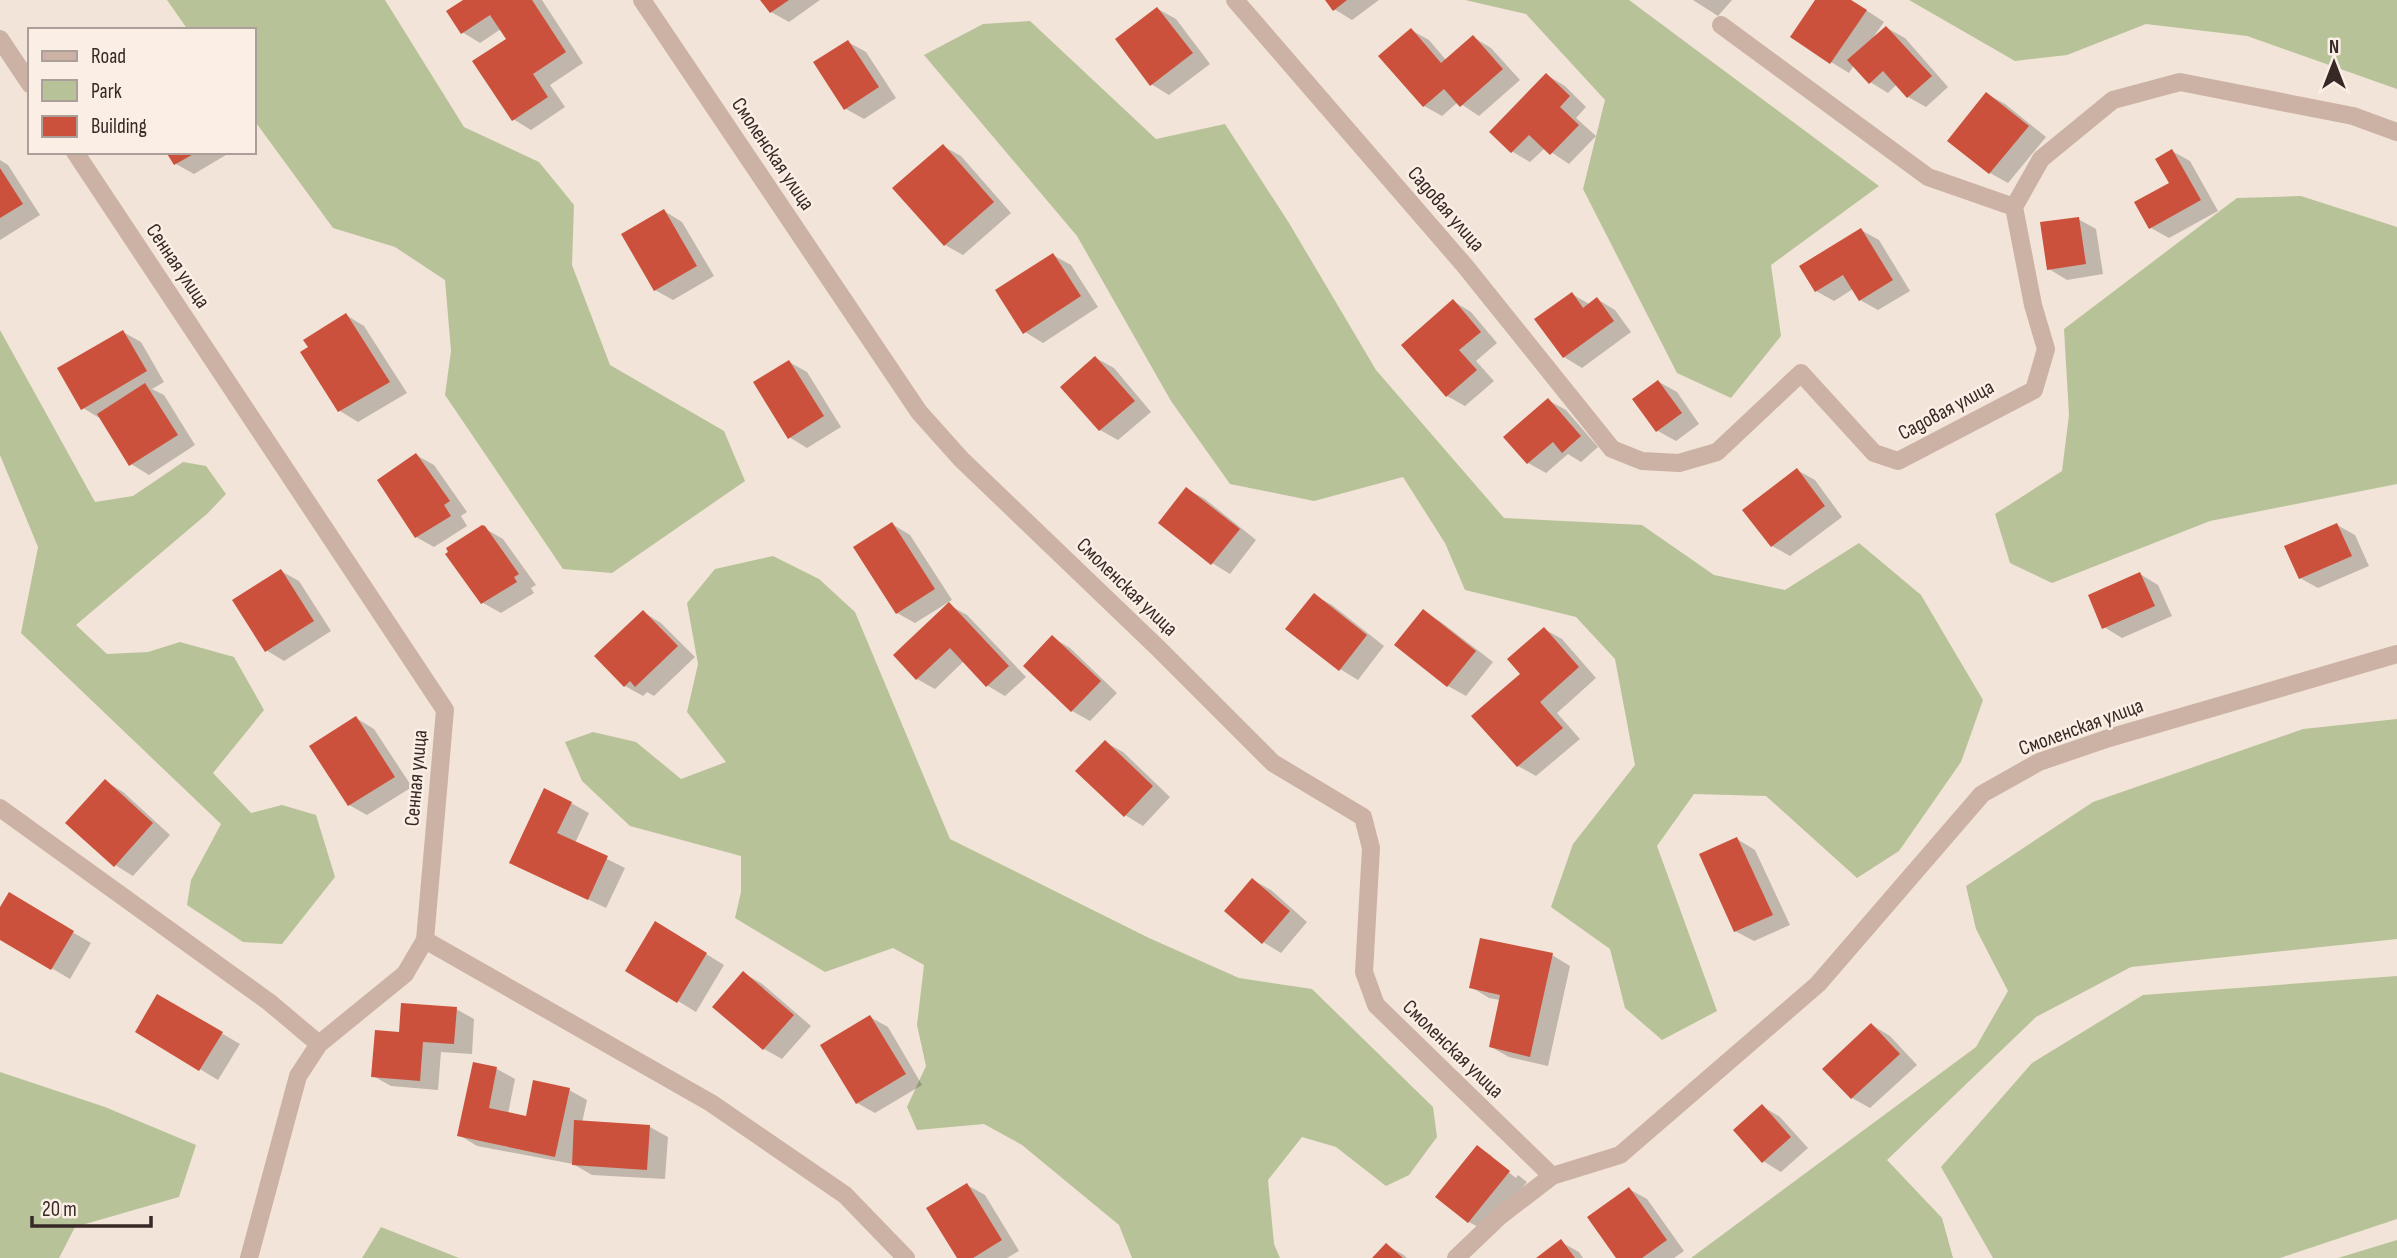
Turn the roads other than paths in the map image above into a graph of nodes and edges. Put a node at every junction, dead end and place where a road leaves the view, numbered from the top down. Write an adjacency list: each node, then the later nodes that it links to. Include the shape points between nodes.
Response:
1 (642, 0): 13 (street, Смоленская улица, via 919,412 961,459 1273,764 1363,817 1371,848 1364,972 1376,1005)
2 (1235, 0): 8 (street, Садовая улица, via 1465,266 1612,449 1642,461 1679,463 1717,452 1801,373 1874,453 1898,461 2034,390 2046,349)
3 (1721, 24): 8 (street, via 1928,177)
4 (0, 39): 5 (street)
5 (28, 80)
6 (2397, 132): 8 (street, via 2353,116 2180,82 2113,100 2041,159)
7 (76, 154): 11 (street, Сенная улица, via 445,710)
8 (2014, 207)
9 (2397, 654): 13 (street, Смоленская улица, via 2109,738 2039,762 1982,794 1818,984 1620,1155)
10 (0, 808): 12 (street, via 269,1002)
11 (425, 940): 12 (street, via 405,974); 15 (street, via 711,1103 845,1195)
12 (319, 1044): 14 (street, via 298,1076)
13 (1552, 1176): 16 (street, Смоленская улица)
14 (249, 1258)
15 (906, 1258)
16 (1456, 1258)

